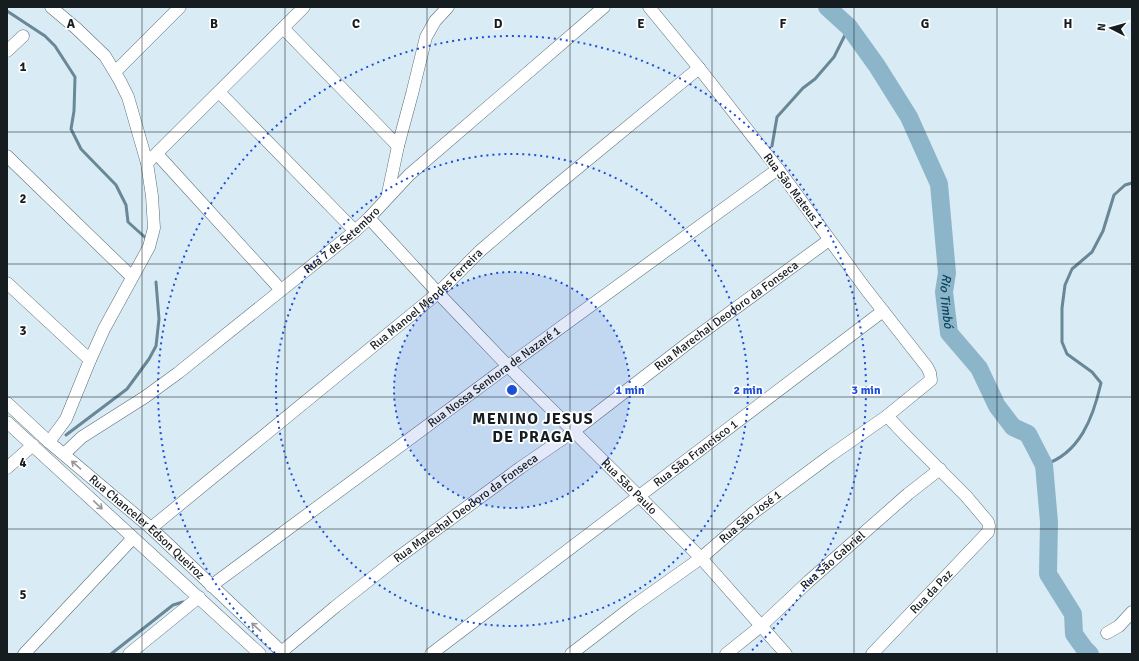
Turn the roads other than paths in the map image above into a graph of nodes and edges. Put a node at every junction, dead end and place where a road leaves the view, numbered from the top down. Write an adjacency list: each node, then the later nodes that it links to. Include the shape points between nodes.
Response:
1 (51, 7): 11 (street, via 105,56)
2 (180, 7): 11 (street)
3 (304, 7): 7 (street)
4 (448, 7): 13 (street, via 435,21 426,37)
5 (604, 7): 18 (street, Rua 7 de Setembro, via 409,175)
6 (649, 7): 10 (street, Rua São Mateus 1)
7 (283, 28): 12 (street); 13 (street)
8 (23, 36): 9 (street)
9 (7, 51)
10 (699, 68): 17 (street, Rua São Mateus 1); 25 (street, Rua Manoel Mendes Ferreira, via 480,251)
11 (115, 72): 16 (street, via 128,97)
12 (219, 92): 14 (street); 20 (street)
13 (398, 146): 18 (street)
14 (157, 154): 16 (street); 24 (street)
15 (7, 156): 22 (street)
16 (147, 163): 22 (street, via 154,228 149,246)
17 (778, 169): 21 (street, Rua São Mateus 1); 28 (street, Rua Nossa Senhora de Nazaré 1)
18 (387, 198): 19 (street, Rua 7 de Setembro)
19 (369, 218): 20 (street, Rua 7 de Setembro); 25 (street, Rua São Paulo)
20 (355, 231): 24 (street, Rua 7 de Setembro)
21 (829, 240): 26 (street, Rua São Mateus 1); 33 (street, Rua Marechal Deodoro da Fonseca, via 692,340)
22 (132, 277): 27 (street, via 112,312)
23 (7, 283): 27 (street)
24 (281, 290): 36 (street, Rua 7 de Setembro, via 178,373 82,437)
25 (438, 293): 28 (street, Rua São Paulo); 40 (street, Rua Manoel Mendes Ferreira)
26 (883, 311): 29 (street, Rua São Mateus 1, via 927,367); 39 (street, Rua São Francisco 1)
27 (90, 360): 34 (street, via 66,419)
28 (508, 366): 33 (street, Rua São Paulo); 43 (street, Rua Nossa Senhora de Nazaré 1)
29 (931, 380): 31 (street, Rua São José 1)
30 (7, 402): 34 (street, Rua Chanceler Edson Queiroz)
31 (887, 416): 38 (street); 42 (street, Rua São José 1, via 753,513)
32 (7, 422): 35 (street, Rua Chanceler Edson Queiroz)
33 (574, 431): 39 (street, Rua São Paulo); 48 (street, Rua Marechal Deodoro da Fonseca, via 392,562)
34 (49, 442): 36 (street, Rua Chanceler Edson Queiroz)
35 (33, 446): 37 (street); 41 (street, Rua Chanceler Edson Queiroz, one-way to 41)
36 (64, 454): 40 (street, Rua Chanceler Edson Queiroz, one-way to 36)
37 (7, 468)
38 (940, 469): 46 (street, Rua São Gabriel, via 852,543); 56 (street, Rua da Paz, via 985,518 990,529)
39 (640, 496): 42 (street, Rua São Paulo); 52 (street, Rua São Francisco 1)
40 (151, 528): 43 (street, Rua Chanceler Edson Queiroz)
41 (133, 538): 44 (street, Rua Chanceler Edson Queiroz); 49 (street)
42 (701, 558): 46 (street, Rua São Paulo); 53 (street, Rua São José 1)
43 (211, 586): 48 (street, Rua Chanceler Edson Queiroz, one-way to 43)
44 (199, 596): 50 (street); 51 (street, Rua Chanceler Edson Queiroz)
45 (1132, 612): 47 (street, via 1119,626)
46 (761, 626): 54 (street, Rua São Gabriel); 55 (street, Rua São Paulo)
47 (1107, 632)
48 (282, 653)
49 (24, 654)
50 (129, 654)
51 (260, 654)
52 (431, 654)
53 (571, 654)
54 (726, 654)
55 (786, 654)
56 (872, 654)

